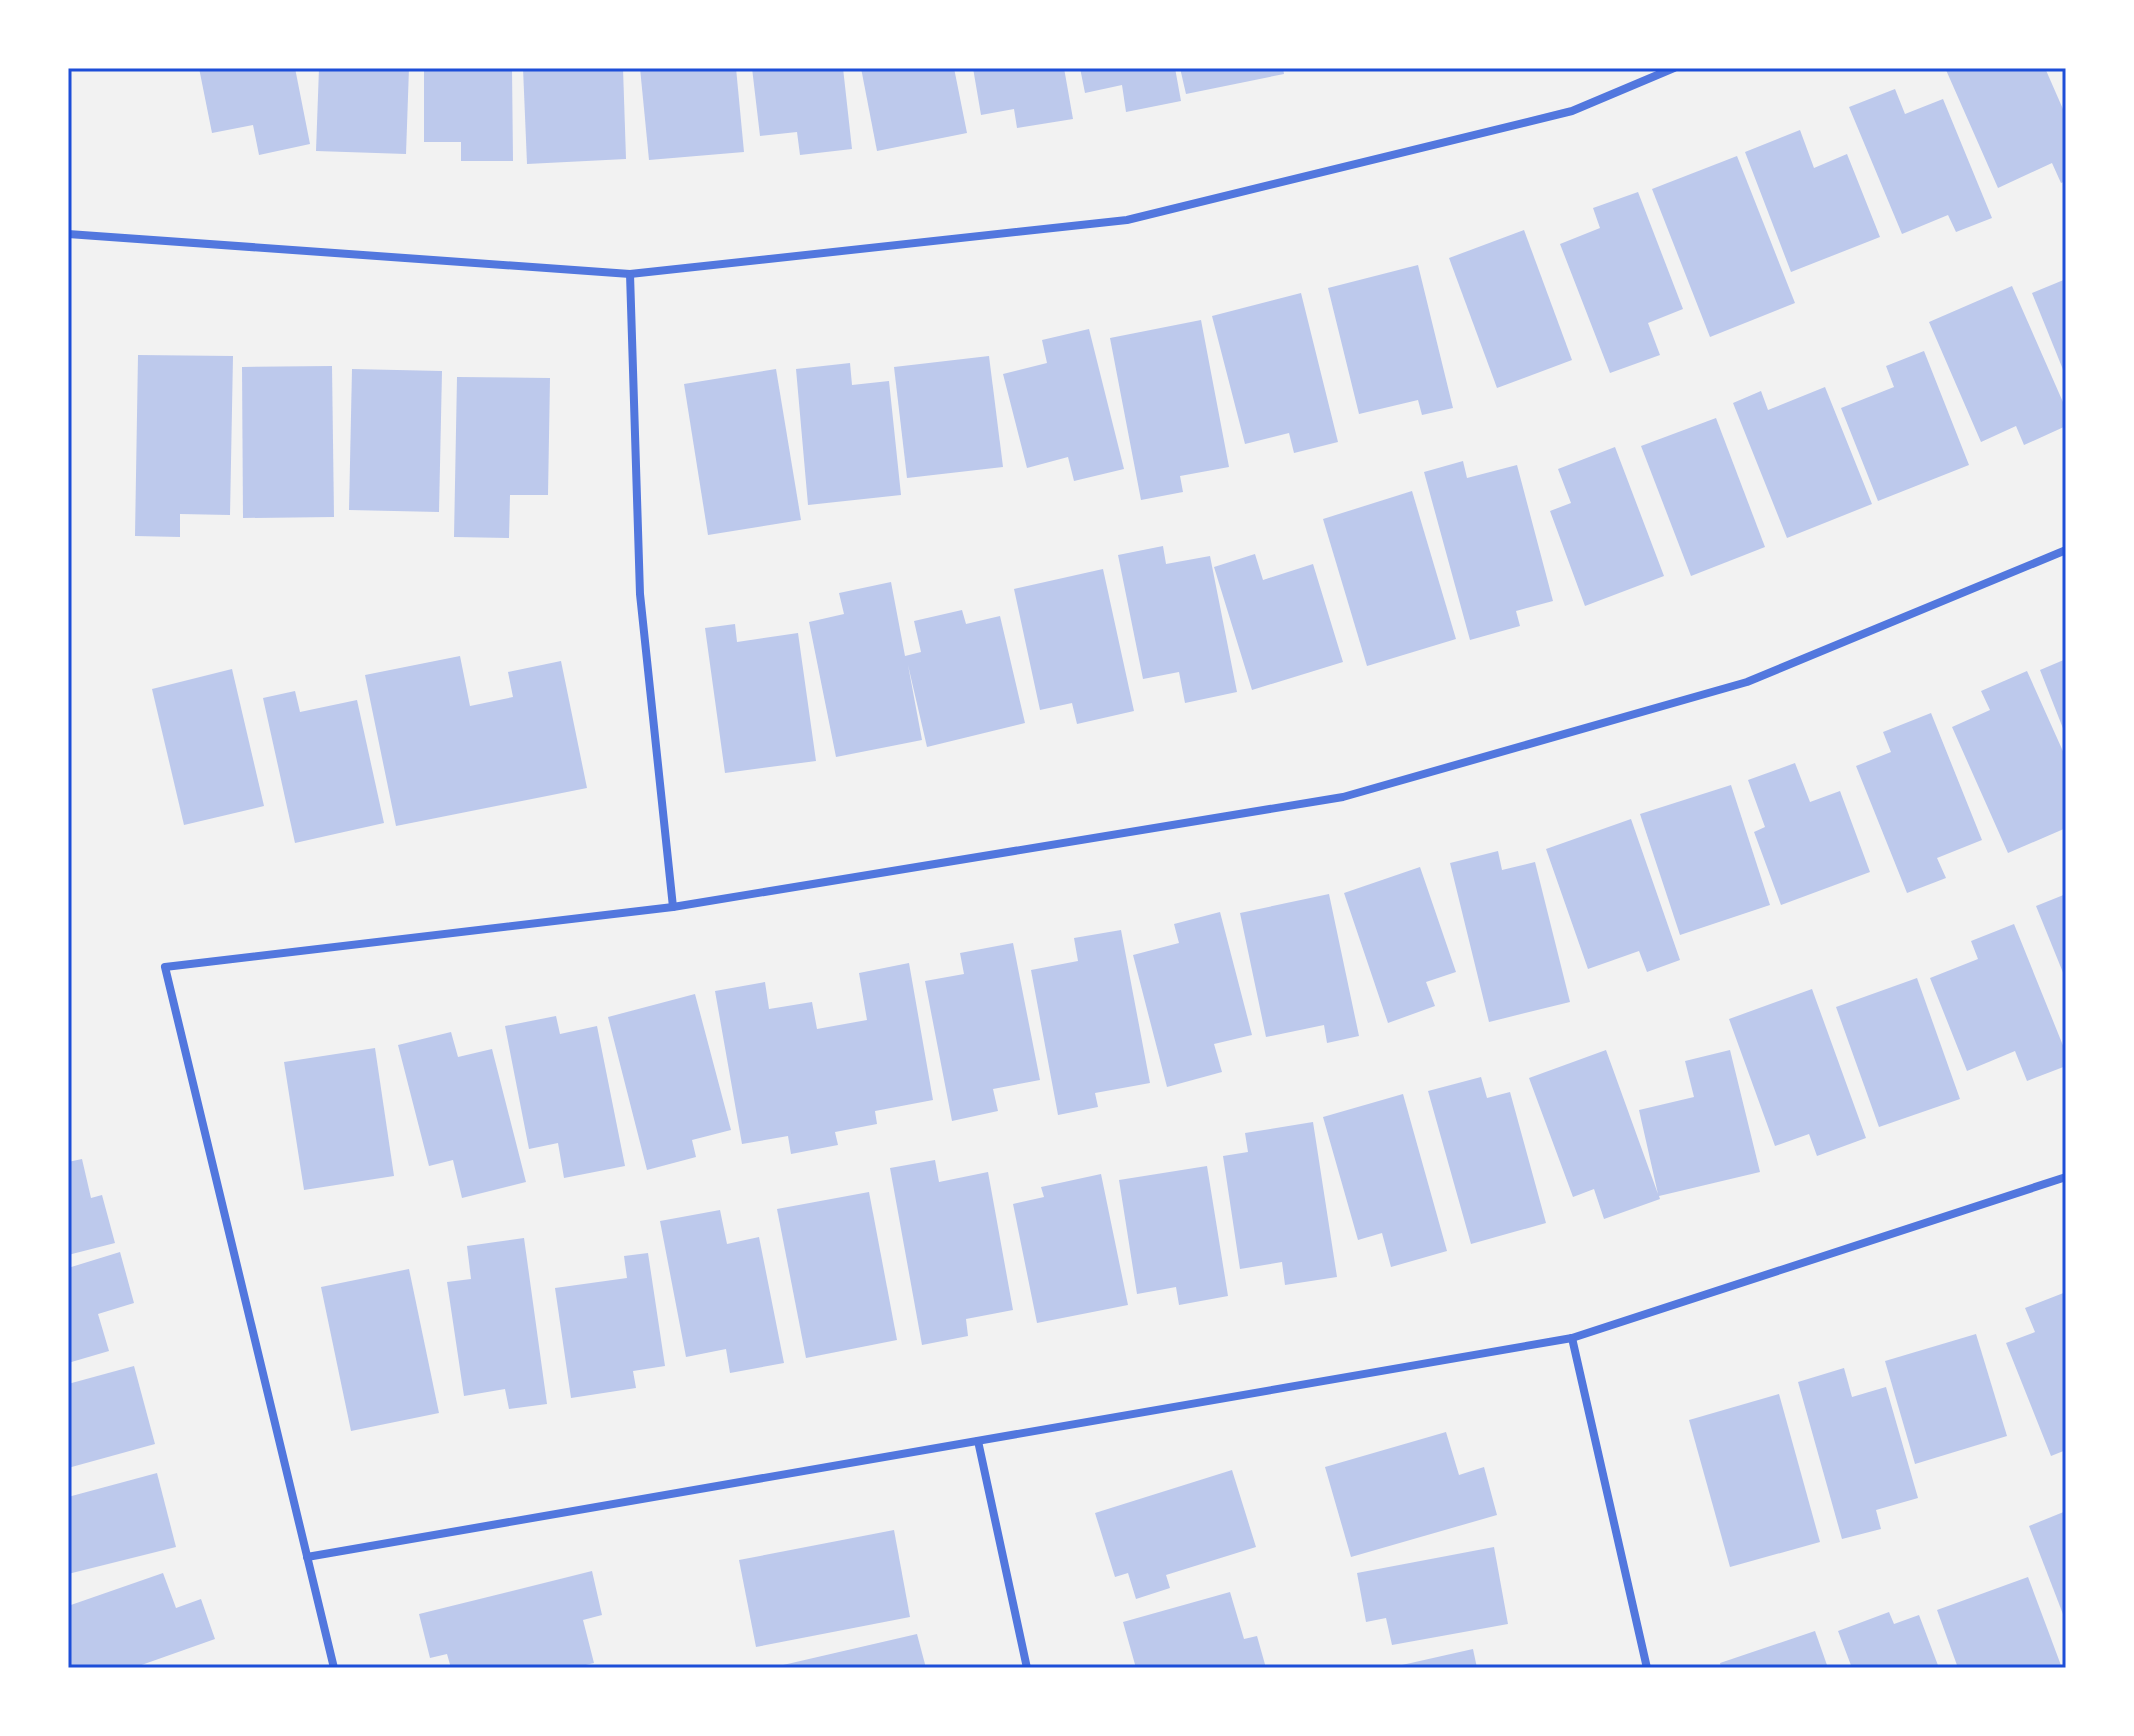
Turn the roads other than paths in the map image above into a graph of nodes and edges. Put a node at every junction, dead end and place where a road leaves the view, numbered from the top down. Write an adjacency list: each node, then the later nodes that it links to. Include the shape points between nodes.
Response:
1 (1674, 68): 3 (street, via 1572,111 1127,220)
2 (68, 234): 3 (street)
3 (630, 274): 5 (street, via 640,594)
4 (2066, 550): 5 (street, via 1747,682 1343,797)
5 (673, 907): 9 (street, via 165,967)
6 (2066, 1177): 7 (street)
7 (1572, 1338): 8 (street); 12 (street)
8 (978, 1441): 9 (street); 11 (street)
9 (307, 1557): 10 (street)
10 (334, 1668)
11 (1027, 1668)
12 (1647, 1668)

